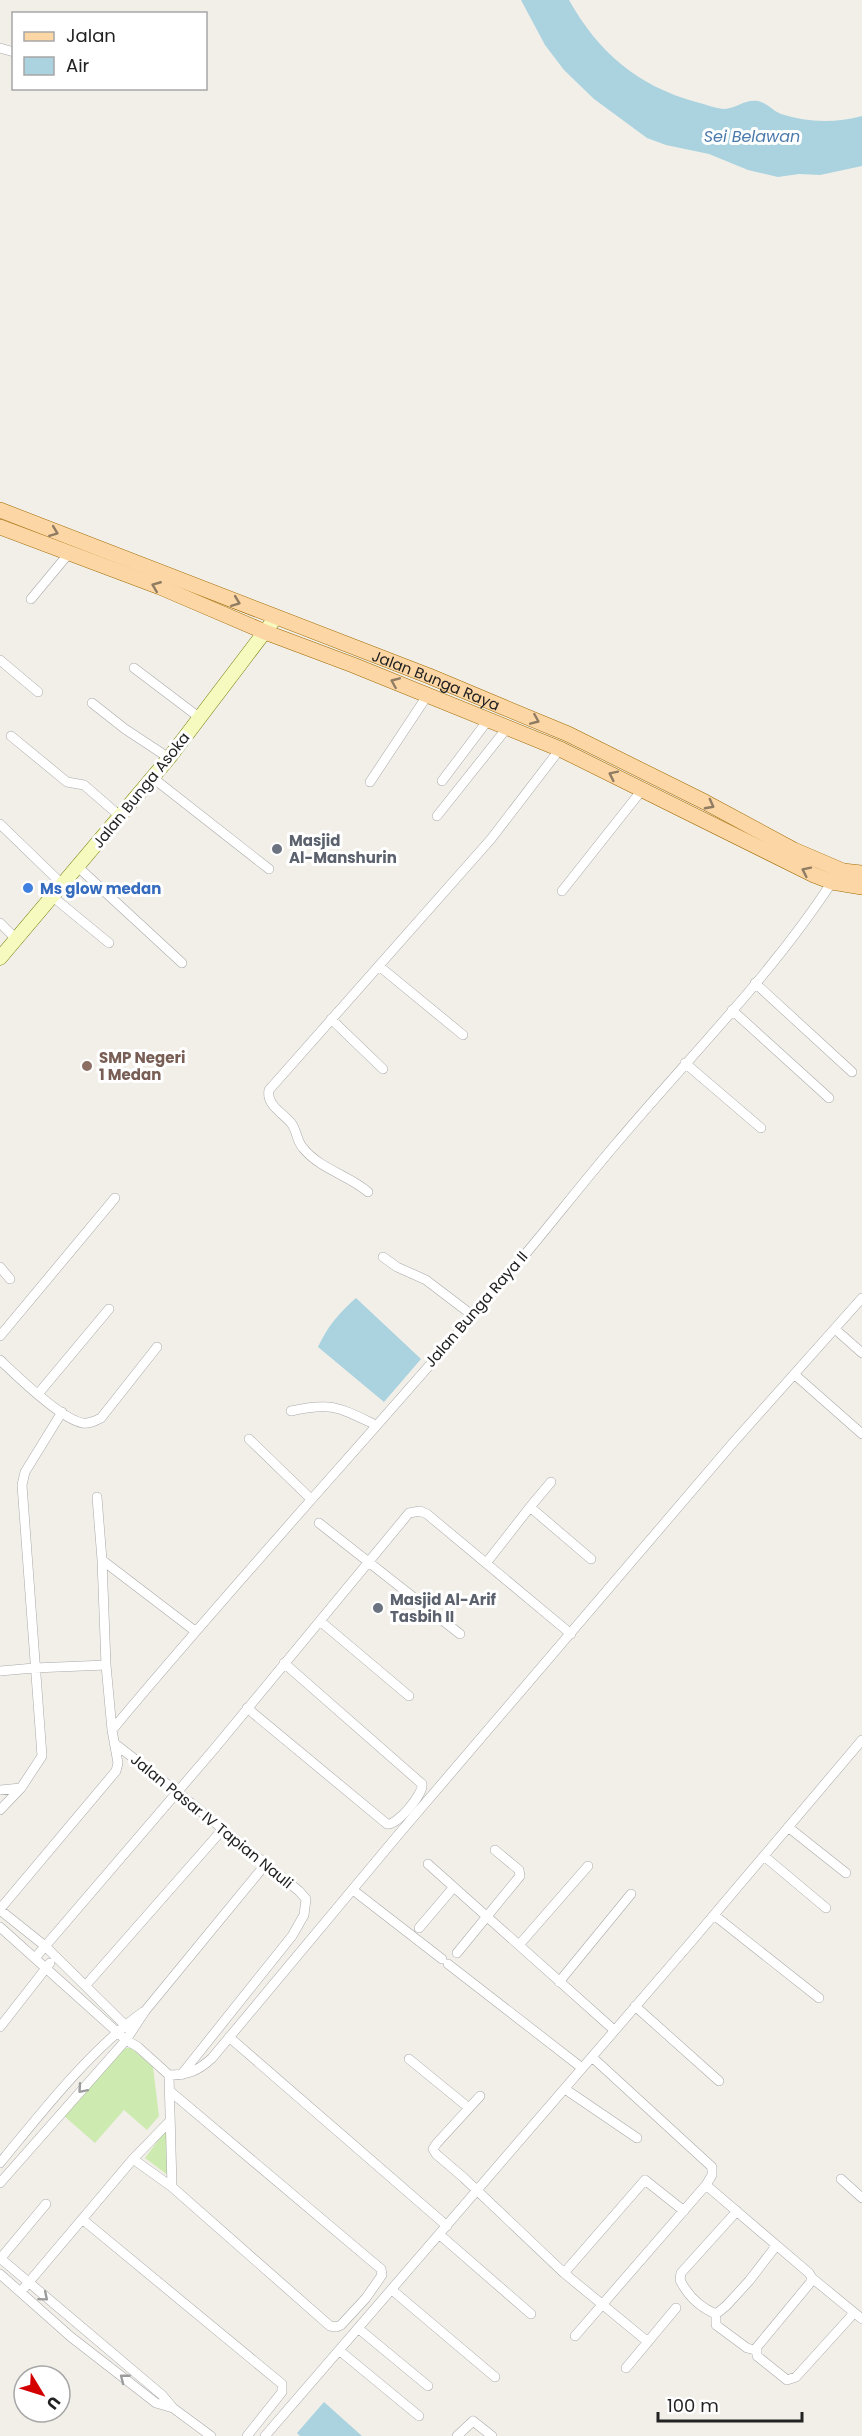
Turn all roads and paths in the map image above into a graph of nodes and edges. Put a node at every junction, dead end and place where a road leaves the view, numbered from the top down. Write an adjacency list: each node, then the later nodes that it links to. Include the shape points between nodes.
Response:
1 (2, 518): 2 (main road, Jalan Bunga Raya); 4 (main road, Jalan Bunga Raya, one-way to 4)
2 (70, 552): 3 (street); 5 (main road, Jalan Bunga Raya, one-way to 2)
3 (31, 600)
4 (276, 617): 5 (street, Jalan Bunga Asoka); 20 (main road, Jalan Bunga Raya, one-way to 20, via 514,711)
5 (265, 632): 9 (main road, Jalan Bunga Raya, one-way to 5); 11 (street, Jalan Bunga Asoka)
6 (0, 660): 8 (street)
7 (134, 668): 11 (street)
8 (38, 692)
9 (427, 696): 12 (main road, Jalan Bunga Raya); 19 (street)
10 (92, 703): 16 (street)
11 (200, 718): 16 (street, Jalan Bunga Asoka)
12 (488, 720): 13 (main road, Jalan Bunga Raya); 18 (street)
13 (507, 728): 15 (main road, Jalan Bunga Raya); 23 (street)
14 (11, 736): 24 (street, via 67,782 84,784)
15 (560, 749): 21 (main road, Jalan Bunga Raya, one-way to 15); 39 (street, via 491,839)
16 (169, 758): 17 (street, Jalan Bunga Asoka)
17 (153, 778): 24 (street, Jalan Bunga Asoka); 27 (street)
18 (442, 781)
19 (370, 782)
20 (665, 782): 22 (main road); 28 (main road, Jalan Bunga Raya, one-way to 28, via 843,872)
21 (642, 790): 22 (main road, Jalan Bunga Raya); 32 (street)
22 (657, 797): 29 (main road, Jalan Bunga Raya, one-way to 22)
23 (437, 816)
24 (121, 817): 26 (street, Jalan Bunga Asoka)
25 (0, 824): 30 (street)
26 (78, 867): 30 (street, Jalan Bunga Asoka); 38 (street)
27 (269, 869)
28 (862, 873)
29 (832, 882): 31 (main road, Jalan Bunga Raya); 40 (street, Jalan Bunga Raya II)
30 (63, 885): 33 (street, Jalan Bunga Asoka)
31 (862, 887)
32 (562, 891)
33 (53, 897): 35 (street, Jalan Bunga Asoka); 36 (street)
34 (0, 923): 35 (street)
35 (16, 939): 37 (street, Jalan Bunga Asoka)
36 (109, 943)
37 (0, 958)
38 (182, 963)
39 (379, 966): 42 (street); 43 (street)
40 (755, 983): 41 (street, Jalan Bunga Raya II); 46 (street)
41 (732, 1010): 44 (street, Jalan Bunga Raya II); 47 (street)
42 (331, 1019): 45 (street); 49 (street, via 269,1090 269,1098 293,1126 302,1147 332,1172)
43 (464, 1035)
44 (685, 1062): 48 (street); 56 (street, Jalan Bunga Raya II)
45 (383, 1068)
46 (852, 1072)
47 (829, 1098)
48 (761, 1128)
49 (368, 1192)
50 (115, 1198): 58 (street)
51 (383, 1257): 56 (street, via 426,1280)
52 (0, 1268): 53 (street)
53 (10, 1279)
54 (862, 1298): 57 (street)
55 (109, 1309): 63 (street)
56 (472, 1315): 66 (street, Jalan Bunga Raya II)
57 (835, 1329): 60 (street); 62 (street)
58 (0, 1336)
59 (157, 1347): 65 (street, via 101,1418 89,1424 80,1423)
60 (862, 1353)
61 (0, 1360): 63 (street)
62 (794, 1374): 67 (street); 81 (street)
63 (38, 1394): 65 (street)
64 (291, 1411): 66 (street, via 326,1405)
65 (62, 1412): 84 (street, via 25,1472 22,1485)
66 (376, 1425): 71 (street, Jalan Bunga Raya II)
67 (862, 1434)
68 (249, 1439): 71 (street)
69 (551, 1482): 72 (street)
70 (97, 1497): 75 (street)
71 (312, 1499): 79 (street, Jalan Bunga Raya II)
72 (530, 1507): 74 (street); 76 (street)
73 (319, 1523): 77 (street)
74 (591, 1559)
75 (102, 1560): 79 (street); 83 (street)
76 (487, 1562): 77 (street, via 420,1511 409,1513); 81 (street)
77 (369, 1564): 78 (street); 80 (street)
78 (320, 1621): 82 (street); 86 (street)
79 (195, 1631): 88 (street, Jalan Bunga Raya II)
80 (460, 1634)
81 (571, 1634): 104 (street)
82 (284, 1663): 87 (street); 87 (street, via 422,1784 422,1792 396,1823 387,1824)
83 (106, 1665): 84 (street); 88 (street)
84 (34, 1668): 85 (street); 91 (street, via 42,1756)
85 (0, 1671)
86 (410, 1696)
87 (247, 1708): 93 (street)
88 (112, 1730): 90 (street)
89 (862, 1740): 95 (street)
90 (114, 1743): 93 (street, Jalan Pasar IV Tapian Nauli); 107 (street, via 118,1763 111,1780)
91 (21, 1788): 92 (street); 94 (street)
92 (0, 1790)
93 (176, 1791): 96 (street, Jalan Pasar IV Tapian Nauli); 113 (street)
94 (0, 1810)
95 (788, 1827): 98 (street); 102 (street)
96 (224, 1829): 100 (street, Jalan Pasar IV Tapian Nauli); 119 (street)
97 (495, 1850): 109 (street, via 520,1874)
98 (764, 1856): 106 (street); 108 (street)
99 (428, 1864): 103 (street)
100 (265, 1865): 122 (street); 135 (street, Jalan Pasar IV Tapian Nauli, via 306,1899 304,1915 292,1936)
101 (588, 1866): 112 (street)
102 (846, 1873)
103 (453, 1888): 109 (street); 111 (street)
104 (353, 1890): 128 (street); 133 (street)
105 (630, 1894): 118 (street)
106 (826, 1908)
107 (0, 1910): 113 (street)
108 (714, 1915): 120 (street); 121 (street)
109 (485, 1916): 112 (street); 114 (street)
110 (0, 1927): 116 (street)
111 (419, 1928)
112 (519, 1945): 118 (street)
113 (45, 1946): 115 (street); 116 (street)
114 (457, 1953)
115 (55, 1956): 117 (street); 119 (street)
116 (35, 1958): 117 (street)
117 (46, 1968): 124 (street); 126 (street)
118 (559, 1982): 125 (street)
119 (86, 1985): 123 (street)
120 (819, 1998)
121 (635, 2006): 125 (street); 136 (street)
122 (145, 2011): 123 (street); 127 (street)
123 (125, 2025): 126 (street); 127 (street)
124 (0, 2027)
125 (614, 2030): 130 (street)
126 (118, 2032): 127 (street); 129 (street)
127 (129, 2037): 132 (street); 134 (street)
128 (229, 2037): 135 (street, via 199,2069); 157 (street)
129 (93, 2056): 132 (street); 143 (street)
130 (592, 2056): 133 (street); 149 (street, via 712,2167)
131 (409, 2060): 140 (street)
132 (103, 2065): 145 (street, one-way to 145)
133 (582, 2068): 137 (street)
134 (169, 2075): 135 (street); 138 (street)
135 (181, 2075)
136 (719, 2081)
137 (565, 2089): 142 (street); 151 (street)
138 (171, 2092): 141 (street); 150 (street, via 365,2254 382,2275 347,2319 333,2327)
139 (480, 2096): 140 (street)
140 (470, 2108): 151 (street, via 433,2149)
141 (170, 2121): 144 (street); 150 (street)
142 (638, 2138)
143 (9, 2152): 145 (street); 146 (street)
144 (134, 2159): 150 (street); 156 (street)
145 (20, 2160): 148 (street)
146 (0, 2163)
147 (841, 2179): 152 (street)
148 (0, 2183)
149 (706, 2185): 154 (street); 155 (street)
150 (172, 2187)
151 (477, 2190): 157 (street); 161 (street)
152 (862, 2198)
153 (46, 2204): 160 (street)
154 (684, 2211): 161 (street, via 645,2180); 167 (street)
155 (736, 2211): 159 (street); 170 (street, via 681,2273 680,2280 688,2295)
156 (82, 2219): 164 (street); 183 (street, via 282,2384 282,2392)
157 (447, 2226): 158 (street)
158 (440, 2235): 165 (street); 169 (street)
159 (776, 2246): 163 (street); 170 (street)
160 (0, 2259): 164 (street)
161 (564, 2273): 167 (street)
162 (0, 2274): 166 (street)
163 (812, 2278): 171 (street); 176 (street)
164 (28, 2283): 166 (street); 180 (street, one-way to 180)
165 (392, 2290): 172 (street); 178 (street)
166 (20, 2292): 180 (street, one-way to 166, via 156,2403)
167 (603, 2304): 173 (street); 174 (street)
168 (676, 2308): 174 (street)
169 (531, 2314)
170 (716, 2314): 176 (street, via 716,2325)
171 (858, 2316): 176 (street, via 791,2379 779,2374)
172 (359, 2329): 175 (street); 179 (street)
173 (575, 2336)
174 (648, 2342): 177 (street)
175 (340, 2350): 181 (street); 184 (street)
176 (755, 2350)
177 (626, 2368)
178 (495, 2377)
179 (428, 2386)
180 (173, 2408): 182 (street)
181 (419, 2416)
182 (211, 2436)
183 (247, 2436)
184 (265, 2436)
185 (457, 2436): 186 (street, via 473,2421)
186 (492, 2436)

